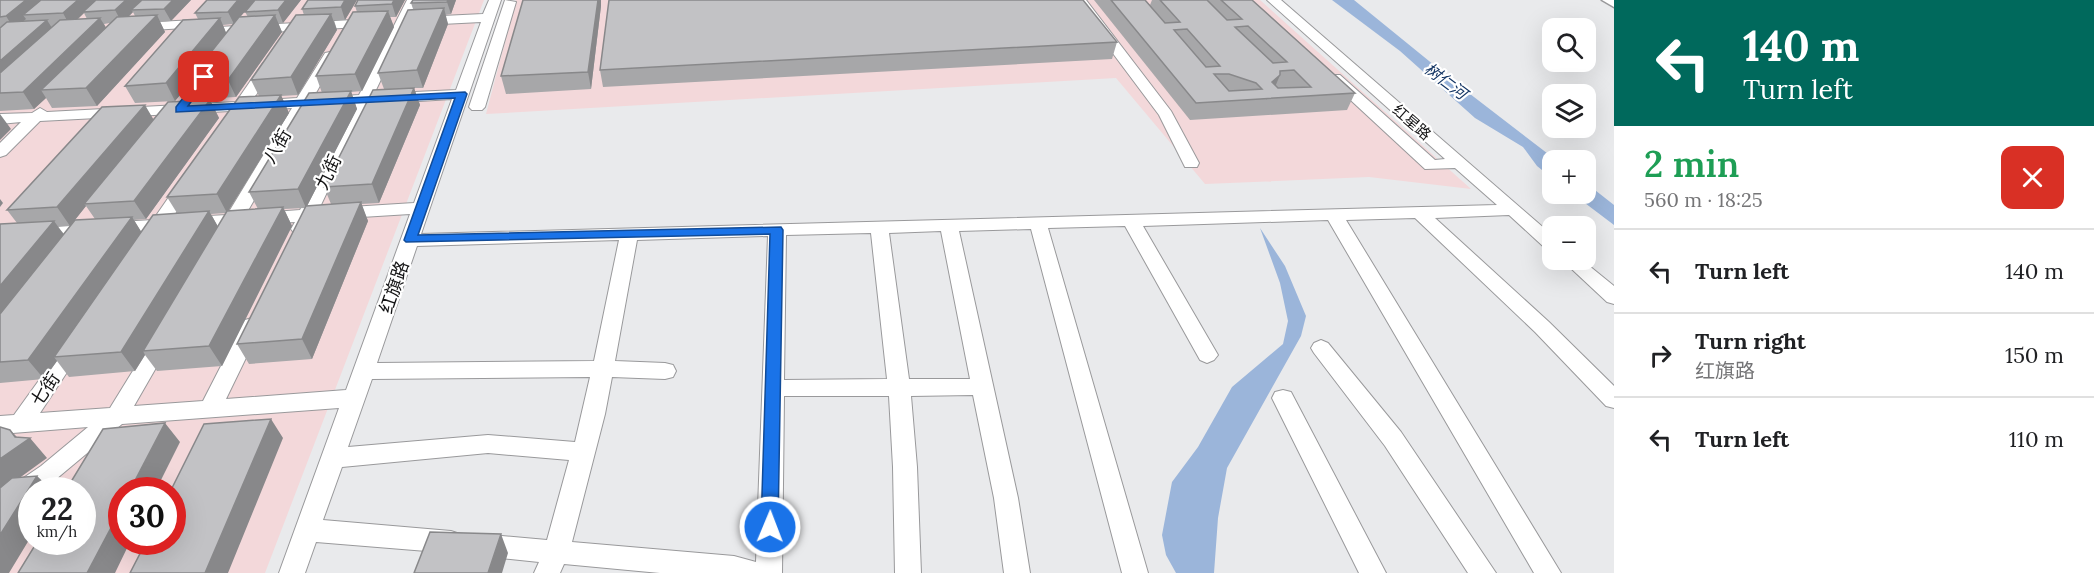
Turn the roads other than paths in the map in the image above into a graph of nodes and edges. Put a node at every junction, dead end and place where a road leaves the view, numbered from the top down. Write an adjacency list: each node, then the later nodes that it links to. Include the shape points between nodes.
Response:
1 (413, 0): 11 (street, 九街)
2 (1079, 0): 34 (street, via 1166,114)
3 (1273, 0): 15 (street, 红星路)
4 (1610, 0): 5 (main road)
5 (1614, 2)
6 (502, 5): 11 (street); 23 (street, 红旗路); 23 (street)
7 (358, 8): 12 (street, 八街)
8 (308, 9): 13 (street)
9 (141, 14): 14 (street, via 123,32)
10 (253, 15): 14 (street)
11 (392, 22): 12 (street); 21 (street, 九街)
12 (349, 24): 13 (street); 24 (street, 八街)
13 (296, 27): 14 (street); 25 (street)
14 (242, 29): 17 (street)
15 (1312, 35): 16 (street); 35 (street, 红星路)
16 (1288, 36)
17 (228, 47)
18 (1322, 66): 35 (street, via 1431,165)
19 (193, 92): 26 (street)
20 (130, 97): 27 (street)
21 (364, 100): 23 (street); 24 (street); 41 (street, 九街)
22 (52, 101): 28 (street)
23 (469, 101): 37 (street, 红旗路)
24 (302, 103): 25 (street); 44 (street, 八街)
25 (241, 106): 26 (street); 32 (street)
26 (179, 110): 27 (street); 30 (street)
27 (116, 113): 28 (street); 31 (street)
28 (36, 117): 29 (street); 33 (street)
29 (0, 119)
30 (165, 128)
31 (100, 130)
32 (222, 134)
33 (0, 152)
34 (1191, 163)
35 (1459, 163): 38 (street, 红星路)
36 (197, 170): 47 (street)
37 (422, 208): 41 (street); 55 (street, 红旗路)
38 (1514, 210): 40 (street); 53 (street, 红星路)
39 (100, 211): 50 (street)
40 (1420, 213): 42 (street); 75 (street)
41 (306, 215): 44 (street); 57 (street, 九街)
42 (1334, 215): 45 (street); 92 (street)
43 (22, 217): 54 (street)
44 (233, 220): 47 (street); 58 (street, 八街)
45 (1131, 220): 46 (street); 66 (street)
46 (1038, 223): 48 (street); 89 (street)
47 (159, 225): 50 (street); 59 (street)
48 (949, 225): 49 (street); 71 (street)
49 (879, 227): 51 (street); 70 (street)
50 (86, 230): 54 (street); 56 (street)
51 (777, 230): 52 (street); 72 (street)
52 (630, 234): 55 (street); 67 (street)
53 (1542, 235)
54 (2, 237)
55 (410, 240): 68 (street, 红旗路)
56 (72, 248)
57 (290, 248)
58 (215, 251)
59 (139, 253)
60 (1583, 270): 61 (street)
61 (1614, 297)
62 (258, 312): 76 (street)
63 (172, 323): 77 (street)
64 (87, 329): 78 (street, 七街)
65 (1321, 348): 91 (street, via 1393,439)
66 (1207, 355)
67 (603, 369): 68 (street); 69 (street); 79 (street)
68 (364, 371): 73 (street, 红旗路)
69 (665, 371)
70 (899, 386): 71 (street); 72 (street); 87 (street)
71 (983, 387): 88 (street)
72 (773, 388): 86 (street)
73 (355, 398): 76 (street); 80 (street, 红旗路)
74 (1283, 398): 90 (street)
75 (1614, 400)
76 (214, 415): 77 (street)
77 (117, 416): 78 (street); 81 (street)
78 (11, 424)
79 (583, 452): 80 (street, via 488,444); 83 (street)
80 (333, 458): 82 (street, 红旗路)
81 (0, 508)
82 (308, 530): 83 (street); 84 (street, 红旗路)
83 (552, 562): 85 (street, via 734,568)
84 (292, 573)
85 (755, 573)
86 (769, 573)
87 (908, 573)
88 (1017, 573)
89 (1135, 573)
90 (1373, 573)
91 (1483, 573)
92 (1548, 573)

